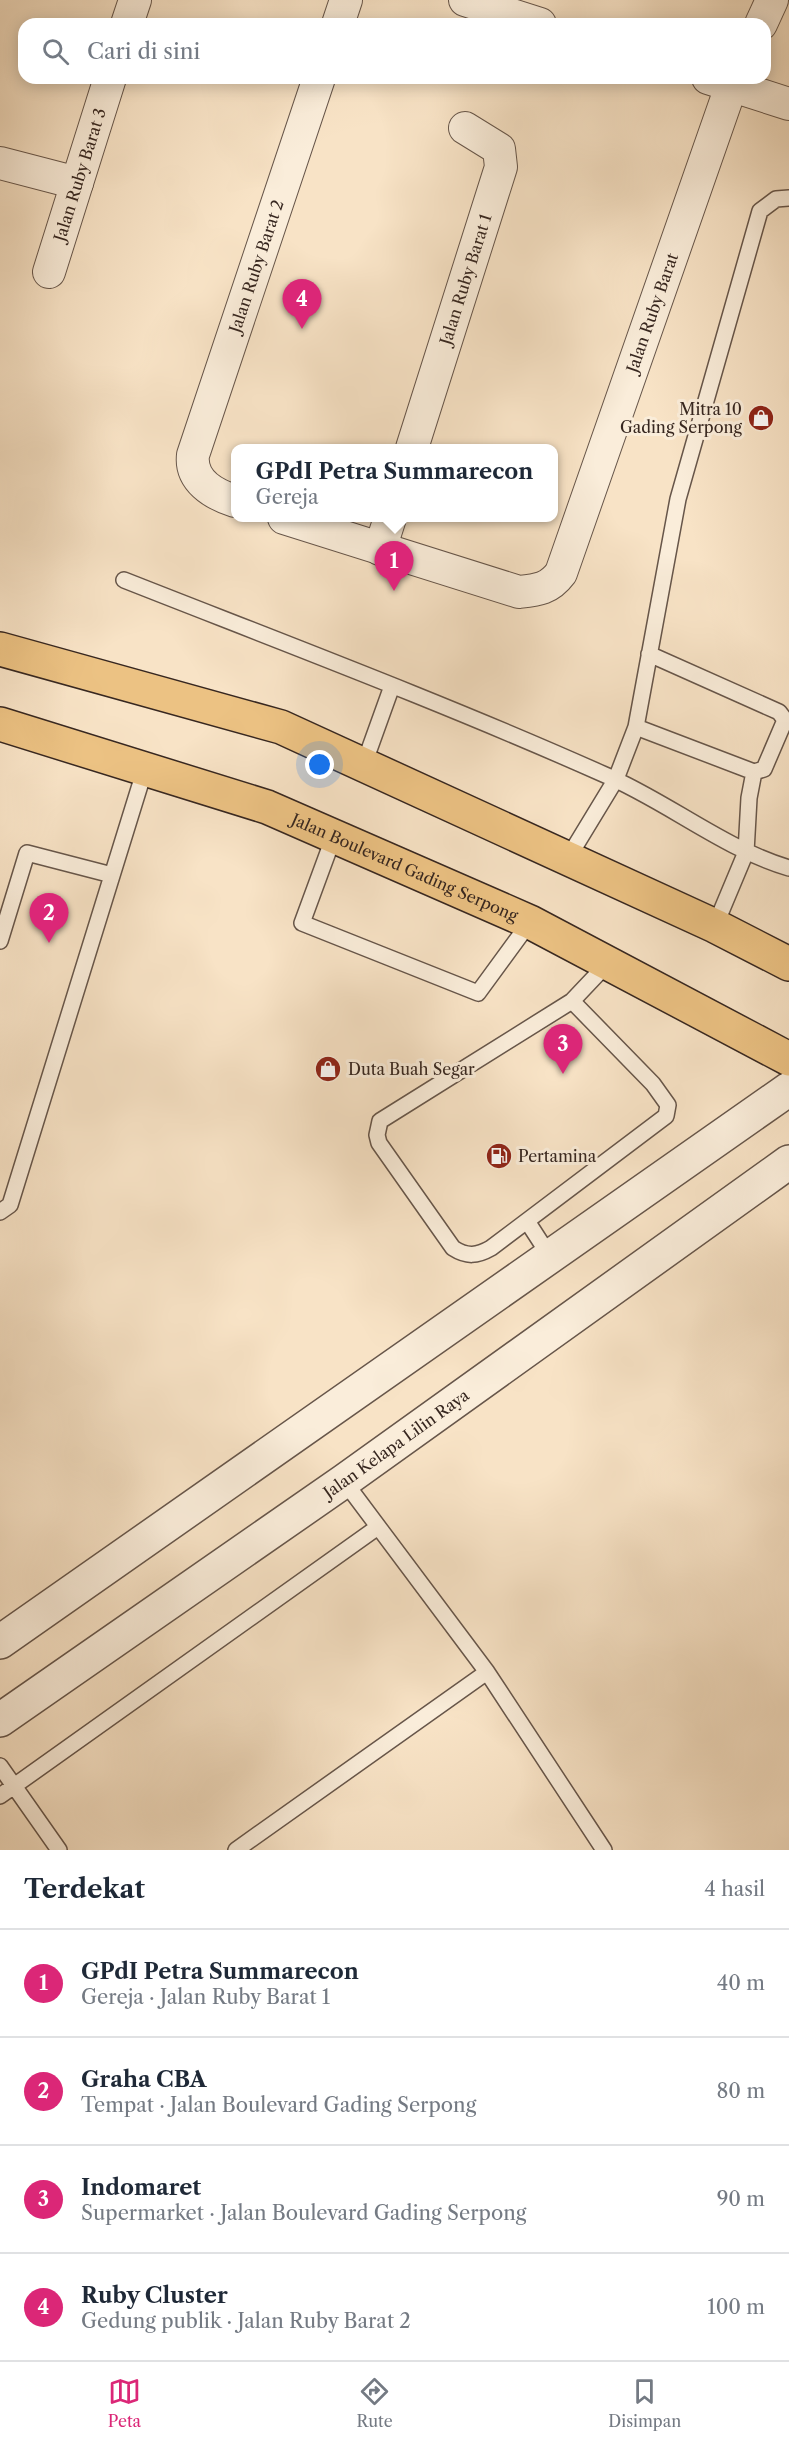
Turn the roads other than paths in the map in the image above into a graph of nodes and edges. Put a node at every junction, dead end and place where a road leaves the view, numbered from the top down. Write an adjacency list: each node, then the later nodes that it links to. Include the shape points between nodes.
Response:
1 (135, 0): 5 (street)
2 (346, 0): 6 (street)
3 (465, 0): 7 (street)
4 (772, 0): 8 (street)
5 (129, 18)
6 (340, 18)
7 (521, 18)
8 (764, 18)
9 (108, 84): 16 (street, Jalan Ruby Barat 3)
10 (317, 84): 20 (street, Jalan Ruby Barat 2, via 193,455 191,467 200,482)
11 (723, 84): 23 (street, Jalan Ruby Barat, via 561,573 554,583 544,589 519,592)
12 (735, 84): 13 (street)
13 (789, 104)
14 (465, 128): 19 (street, Jalan Ruby Barat 1, via 499,149 501,167)
15 (0, 163): 16 (street)
16 (77, 183): 18 (street, Jalan Ruby Barat 3)
17 (789, 198): 26 (lane, via 776,199 760,211 678,499)
18 (49, 272)
19 (413, 444)
20 (231, 500)
21 (296, 522): 23 (street)
22 (389, 522): 23 (street)
23 (380, 549)
24 (124, 580): 29 (lane)
25 (0, 649): 28 (main road)
26 (650, 654): 32 (lane); 36 (lane, via 779,712 783,728 764,769)
27 (0, 667): 28 (main road, via 54,680)
28 (98, 676): 34 (main road, via 281,728)
29 (392, 686): 34 (lane); 37 (lane)
30 (0, 705): 33 (main road, via 34,714 67,731)
31 (0, 724): 33 (main road, Jalan Boulevard Gading Serpong)
32 (636, 727): 36 (lane); 37 (lane)
33 (85, 750): 35 (main road, Jalan Boulevard Gading Serpong)
34 (364, 764): 40 (main road)
35 (145, 769): 38 (main road, Jalan Boulevard Gading Serpong, via 267,807); 42 (lane)
36 (754, 772): 39 (lane)
37 (616, 779): 39 (lane); 40 (lane)
38 (334, 836): 43 (main road, Jalan Boulevard Gading Serpong); 43 (lane, via 302,923 478,993)
39 (746, 852): 41 (lane); 44 (lane)
40 (568, 858): 44 (main road)
41 (789, 868)
42 (112, 875): 45 (lane, via 27,853); 52 (lane, via 10,1205)
43 (530, 922): 46 (main road, Jalan Boulevard Gading Serpong)
44 (715, 926): 47 (main road)
45 (0, 940)
46 (607, 964): 48 (lane); 49 (main road, Jalan Boulevard Gading Serpong)
47 (789, 964)
48 (572, 1001): 53 (lane, via 654,1084 665,1098 667,1111 660,1122); 53 (lane, via 385,1116 378,1126 379,1143 453,1248 465,1255 481,1254)
49 (789, 1059)
50 (789, 1089): 54 (street)
51 (789, 1162): 55 (street, Jalan Kelapa Lilin Raya)
52 (0, 1212)
53 (527, 1221): 54 (lane)
54 (549, 1255): 57 (street)
55 (344, 1481): 56 (lane); 59 (street, Jalan Kelapa Lilin Raya)
56 (378, 1527): 58 (lane); 61 (lane)
57 (0, 1642)
58 (487, 1672): 63 (lane); 65 (lane)
59 (0, 1720)
60 (0, 1766): 61 (lane)
61 (14, 1786): 62 (lane); 64 (lane)
62 (0, 1796)
63 (597, 1847)
64 (59, 1850)
65 (236, 1850)

